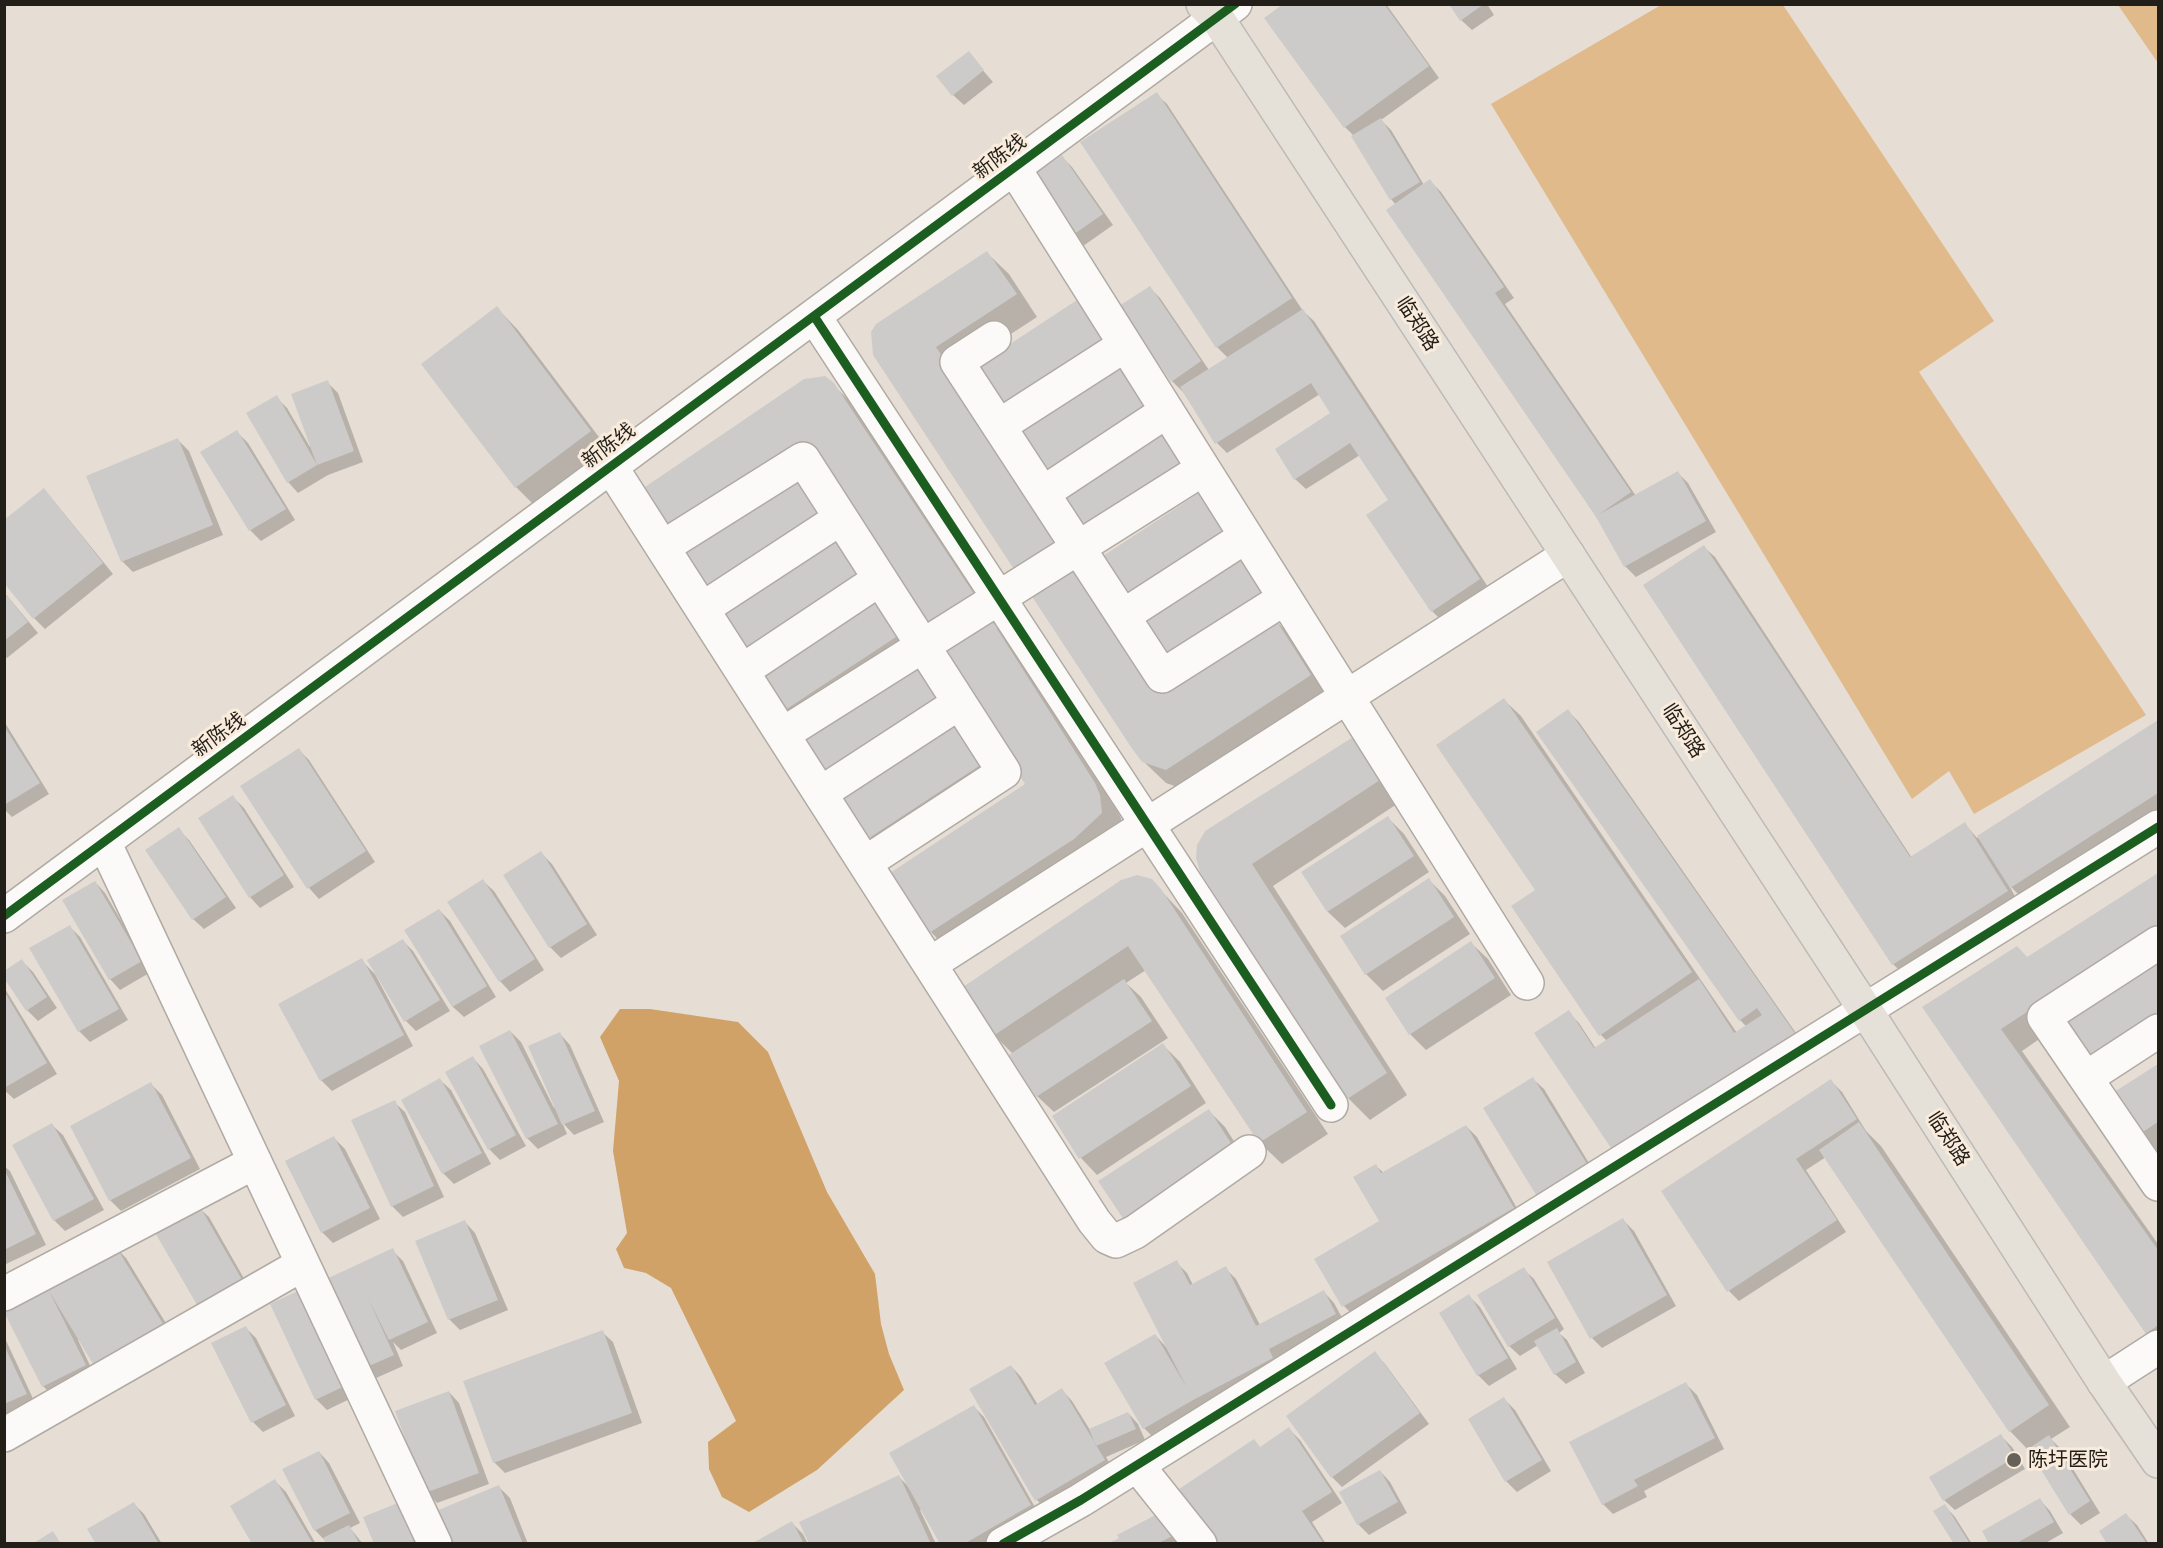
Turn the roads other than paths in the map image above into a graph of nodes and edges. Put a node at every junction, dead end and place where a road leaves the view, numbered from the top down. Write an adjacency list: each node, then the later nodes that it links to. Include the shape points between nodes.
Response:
1 (1219, 9): 2 (street, 新陈线); 15 (main road, 临郑路)
2 (1014, 168): 3 (street, 新陈线); 5 (street)
3 (814, 316): 8 (street, 新陈线); 17 (street)
4 (994, 338): 7 (street, via 957,362)
5 (1125, 345): 6 (street); 7 (street)
6 (1167, 411): 9 (street); 10 (street)
7 (999, 426): 10 (street)
8 (611, 467): 13 (street); 29 (street, 新陈线)
9 (1203, 469): 12 (street); 14 (street)
10 (1043, 493): 14 (street)
11 (841, 518): 13 (street, via 803,459); 16 (street); 19 (street)
12 (1245, 537): 18 (street); 20 (street)
13 (663, 547): 19 (street)
14 (1078, 548): 17 (street); 20 (street)
15 (1568, 555): 23 (street); 35 (main road, 临郑路)
16 (880, 579): 21 (street); 22 (street)
17 (999, 598): 21 (street); 27 (street)
18 (1285, 598): 20 (street, via 1162,676); 23 (street)
19 (702, 609): 22 (street)
20 (1123, 616)
21 (923, 646): 24 (street); 25 (street)
22 (742, 671): 25 (street)
23 (1346, 698): 27 (street); 34 (street)
24 (959, 703): 26 (street); 30 (street, via 1004,772)
25 (783, 734): 26 (street)
26 (821, 793): 30 (street)
27 (1148, 824): 33 (street); 38 (street)
28 (2158, 827): 35 (street)
29 (104, 842): 31 (street, 新陈线); 41 (street)
30 (865, 863): 33 (street)
31 (4, 916)
32 (2158, 943): 37 (street, via 2044,1017)
33 (930, 964): 40 (street, via 1107,1237 1116,1240 1135,1232)
34 (1527, 983)
35 (1866, 1011): 46 (main road, 临郑路); 49 (street)
36 (2158, 1031): 37 (street)
37 (2086, 1078): 39 (street)
38 (1330, 1106)
39 (2148, 1146): 42 (street)
40 (1249, 1152)
41 (255, 1162): 43 (street); 44 (street)
42 (2158, 1184)
43 (303, 1264): 47 (street); 50 (street)
44 (4, 1294)
45 (2158, 1347): 46 (street)
46 (2104, 1382): 48 (main road, 临郑路)
47 (4, 1435)
48 (2158, 1461)
49 (1137, 1466): 51 (street); 52 (street)
50 (435, 1544)
51 (1003, 1544)
52 (1200, 1544)

